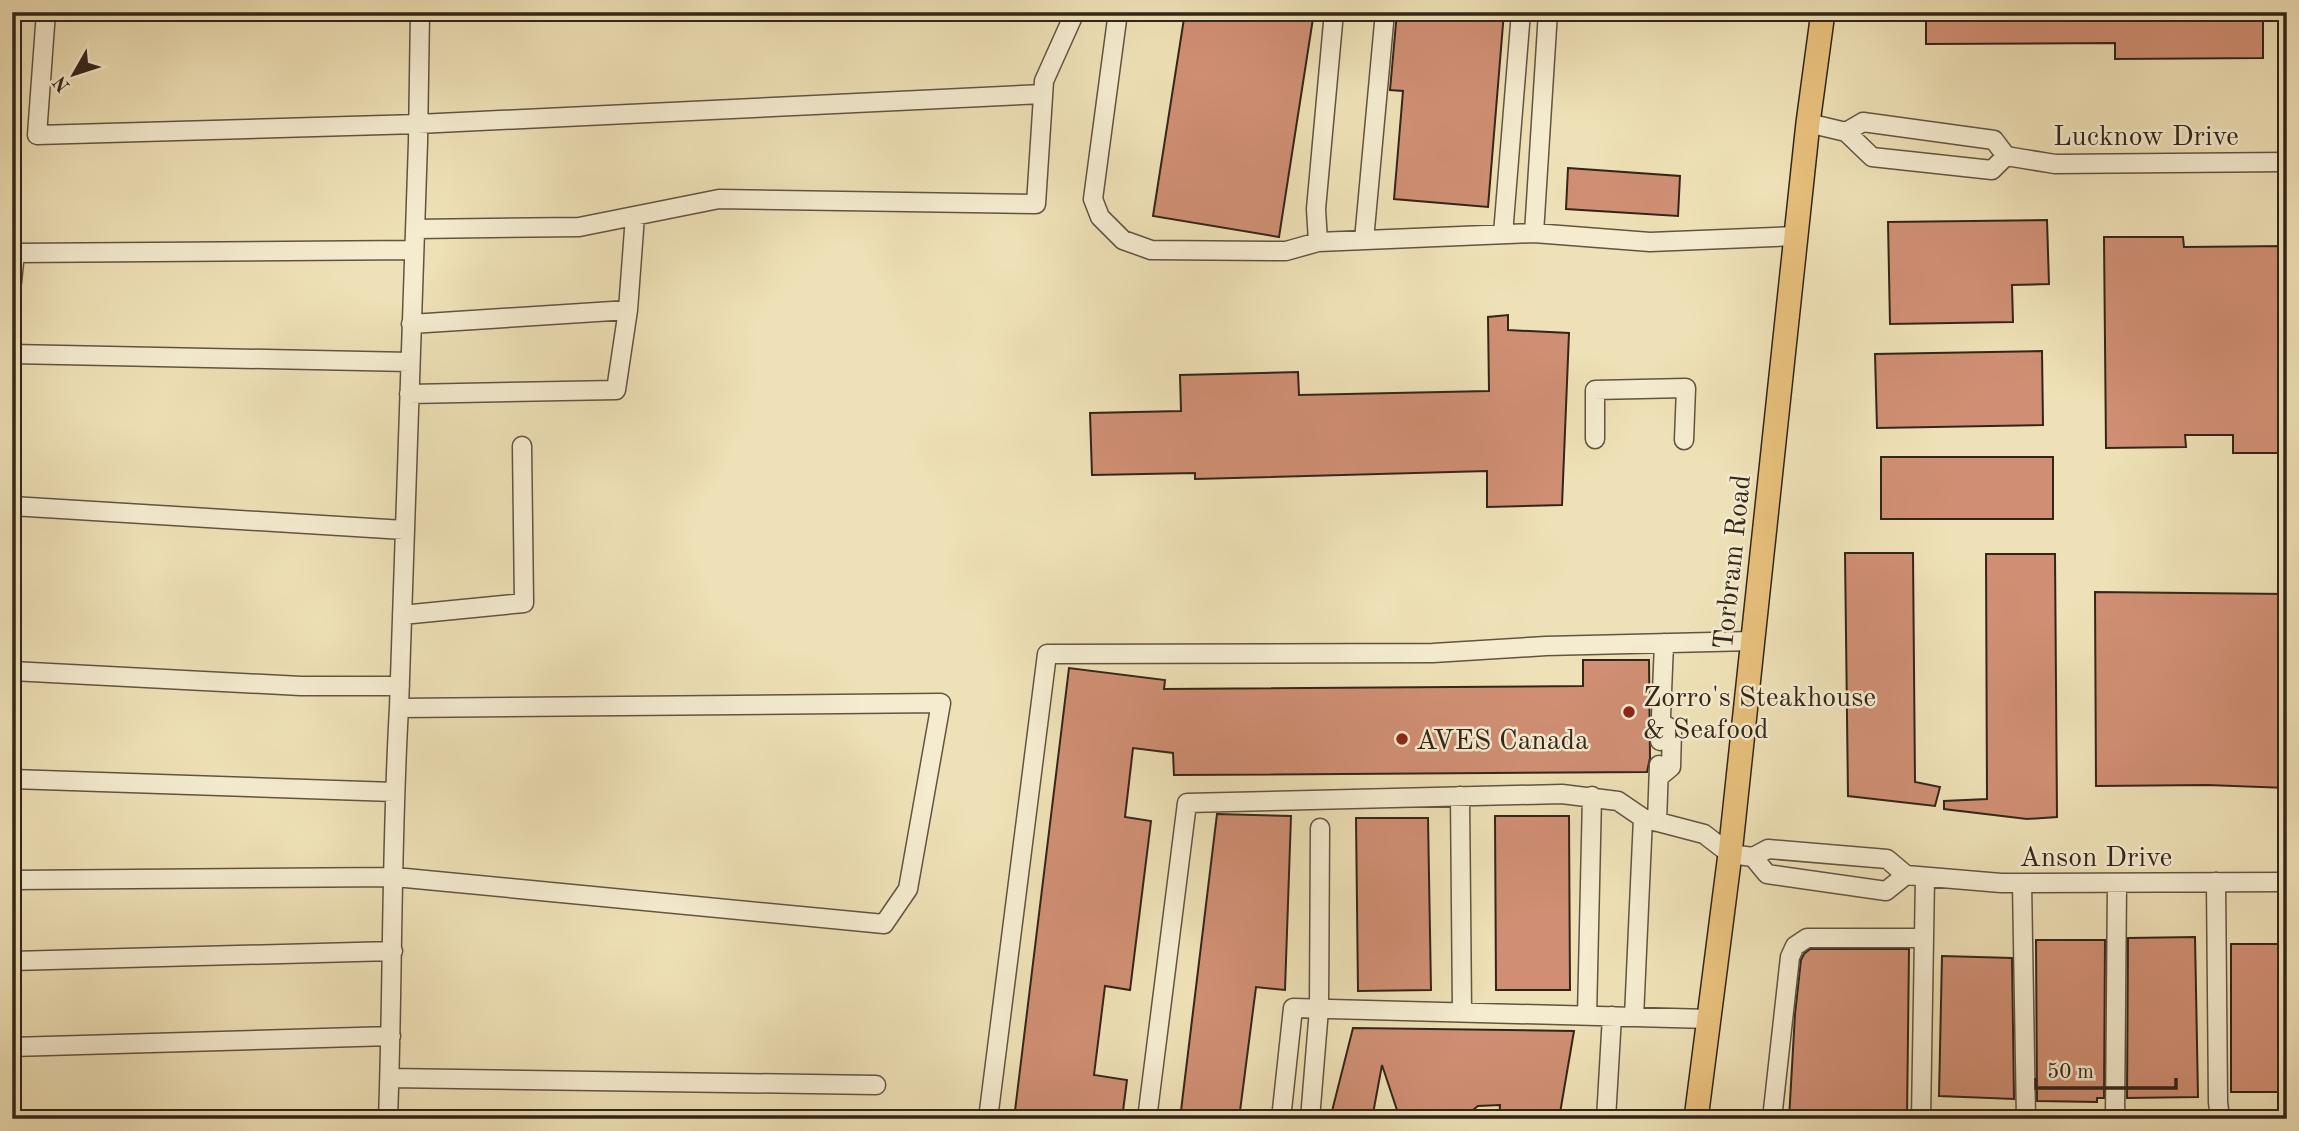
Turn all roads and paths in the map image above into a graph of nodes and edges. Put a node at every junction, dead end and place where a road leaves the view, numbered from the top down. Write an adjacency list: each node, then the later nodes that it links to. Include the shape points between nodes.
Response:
1 (47, 12): 11 (street, via 37,135)
2 (420, 12): 11 (street)
3 (1075, 12): 10 (street, via 1044,81)
4 (1118, 12): 22 (street, via 1093,199 1100,217 1123,240 1152,250 1286,251)
5 (1334, 12): 22 (street, via 1316,209)
6 (1385, 12): 21 (street)
7 (1521, 12): 19 (street)
8 (1548, 12): 18 (street)
9 (1823, 12): 12 (main road, Torbram Road)
10 (1043, 94): 11 (street); 16 (street, via 1036,204 719,199)
11 (418, 124): 17 (street)
12 (1808, 124): 13 (street, Lucknow Drive); 20 (main road, Torbram Road)
13 (1846, 132): 14 (street, Lucknow Drive, via 1863,122 1994,140); 14 (street, via 1872,158 1992,170)
14 (2006, 156): 15 (street, Lucknow Drive, via 2054,164)
15 (2287, 162)
16 (635, 216): 17 (street, via 579,227); 25 (street)
17 (415, 229): 23 (street)
18 (1534, 233): 19 (street); 20 (street, via 1650,242)
19 (1503, 234): 21 (street)
20 (1796, 236): 36 (main road, Torbram Road)
21 (1364, 240): 22 (street)
22 (1318, 242)
23 (414, 250): 24 (street, via 15,253); 26 (street)
24 (12, 282)
25 (628, 310): 26 (street); 29 (street, via 616,390)
26 (411, 324): 28 (street)
27 (12, 354): 28 (street)
28 (410, 362): 29 (street)
29 (409, 394): 34 (street)
30 (1595, 439): 31 (street, via 1595,390 1686,388)
31 (1684, 440)
32 (522, 446): 35 (street, via 524,603)
33 (12, 506): 34 (street)
34 (404, 530): 35 (street)
35 (402, 615): 39 (street)
36 (1753, 641): 37 (street); 49 (main road, Torbram Road)
37 (1664, 643): 41 (street); 74 (street, via 1433,653 1047,654)
38 (12, 671): 39 (street, via 301,686)
39 (400, 686): 40 (street)
40 (399, 708): 44 (street); 52 (street, via 941,703 908,889 884,924)
41 (1661, 722): 42 (street); 42 (street, via 1672,730 1671,767)
42 (1659, 777): 47 (street)
43 (12, 779): 44 (street)
44 (394, 792): 52 (street)
45 (1460, 796): 46 (street); 63 (street); 75 (street, via 1187,803)
46 (1592, 796): 47 (street, via 1618,801); 64 (street)
47 (1650, 820): 49 (street, via 1704,834); 66 (street)
48 (1320, 828): 62 (street)
49 (1730, 854): 50 (street, Anson Drive); 67 (main road, Torbram Road)
50 (1754, 857): 51 (street, Anson Drive, via 1769,849 1886,859); 51 (street, Anson Drive, via 1767,874 1886,891)
51 (1906, 875): 53 (street, Anson Drive)
52 (395, 877): 54 (street); 60 (street)
53 (1925, 877): 56 (street, Anson Drive); 59 (street)
54 (12, 880)
55 (2287, 882): 58 (street, Anson Drive)
56 (2022, 883): 57 (street, Anson Drive); 82 (street)
57 (2117, 883): 58 (street, Anson Drive); 83 (street)
58 (2216, 883): 72 (street)
59 (1924, 938): 80 (street, via 1807,938 1795,946 1790,957); 81 (street)
60 (393, 951): 61 (street); 68 (street)
61 (12, 961)
62 (1319, 1009): 63 (street); 76 (street, via 1293,1008); 77 (street)
63 (1462, 1012): 64 (street)
64 (1587, 1016): 65 (street)
65 (1612, 1016): 66 (street); 78 (street)
66 (1634, 1017): 67 (street)
67 (1709, 1020): 79 (main road, Torbram Road)
68 (391, 1036): 69 (street); 70 (street)
69 (12, 1046)
70 (390, 1078): 71 (street); 73 (street)
71 (876, 1085)
72 (2217, 1113)
73 (388, 1119)
74 (988, 1119)
75 (1147, 1119)
76 (1281, 1119)
77 (1310, 1119)
78 (1606, 1119)
79 (1696, 1119)
80 (1773, 1119)
81 (1921, 1119)
82 (2025, 1119)
83 (2115, 1119)

